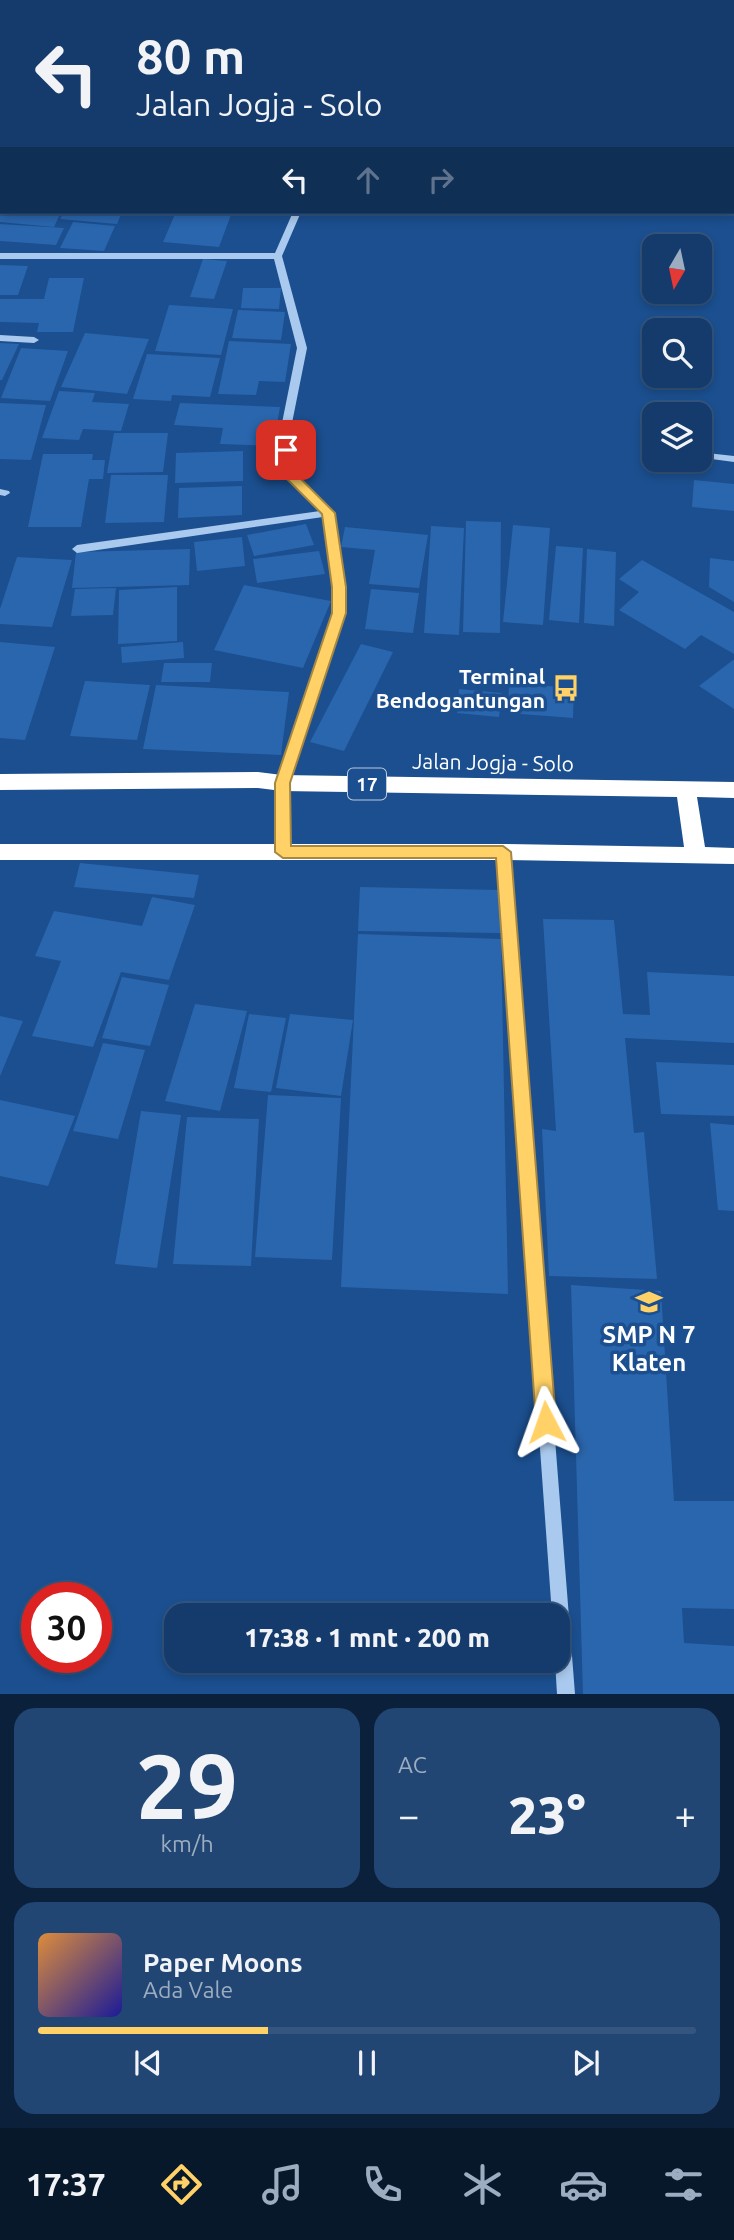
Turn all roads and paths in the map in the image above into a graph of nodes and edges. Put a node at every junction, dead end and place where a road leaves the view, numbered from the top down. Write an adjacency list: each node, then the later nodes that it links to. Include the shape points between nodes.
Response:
1 (296, 214): 3 (street)
2 (0, 256): 3 (street)
3 (278, 256): 8 (street, via 302,348 286,428 286,472)
4 (0, 338): 5 (street)
5 (34, 340)
6 (712, 456): 7 (street)
7 (734, 458)
8 (328, 513): 9 (street); 11 (street, via 339,613)
9 (77, 549)
10 (0, 782): 11 (highway, Jalan Jogja - Solo / 17)
11 (282, 783): 12 (highway, Jalan Jogja - Solo / 17); 15 (street)
12 (685, 789): 13 (highway, Jalan Jogja - Solo / 17); 17 (highway)
13 (734, 790)
14 (0, 852): 15 (highway)
15 (283, 852): 16 (highway)
16 (503, 852): 17 (highway); 19 (street)
17 (696, 856): 18 (highway)
18 (734, 856)
19 (566, 1694)

